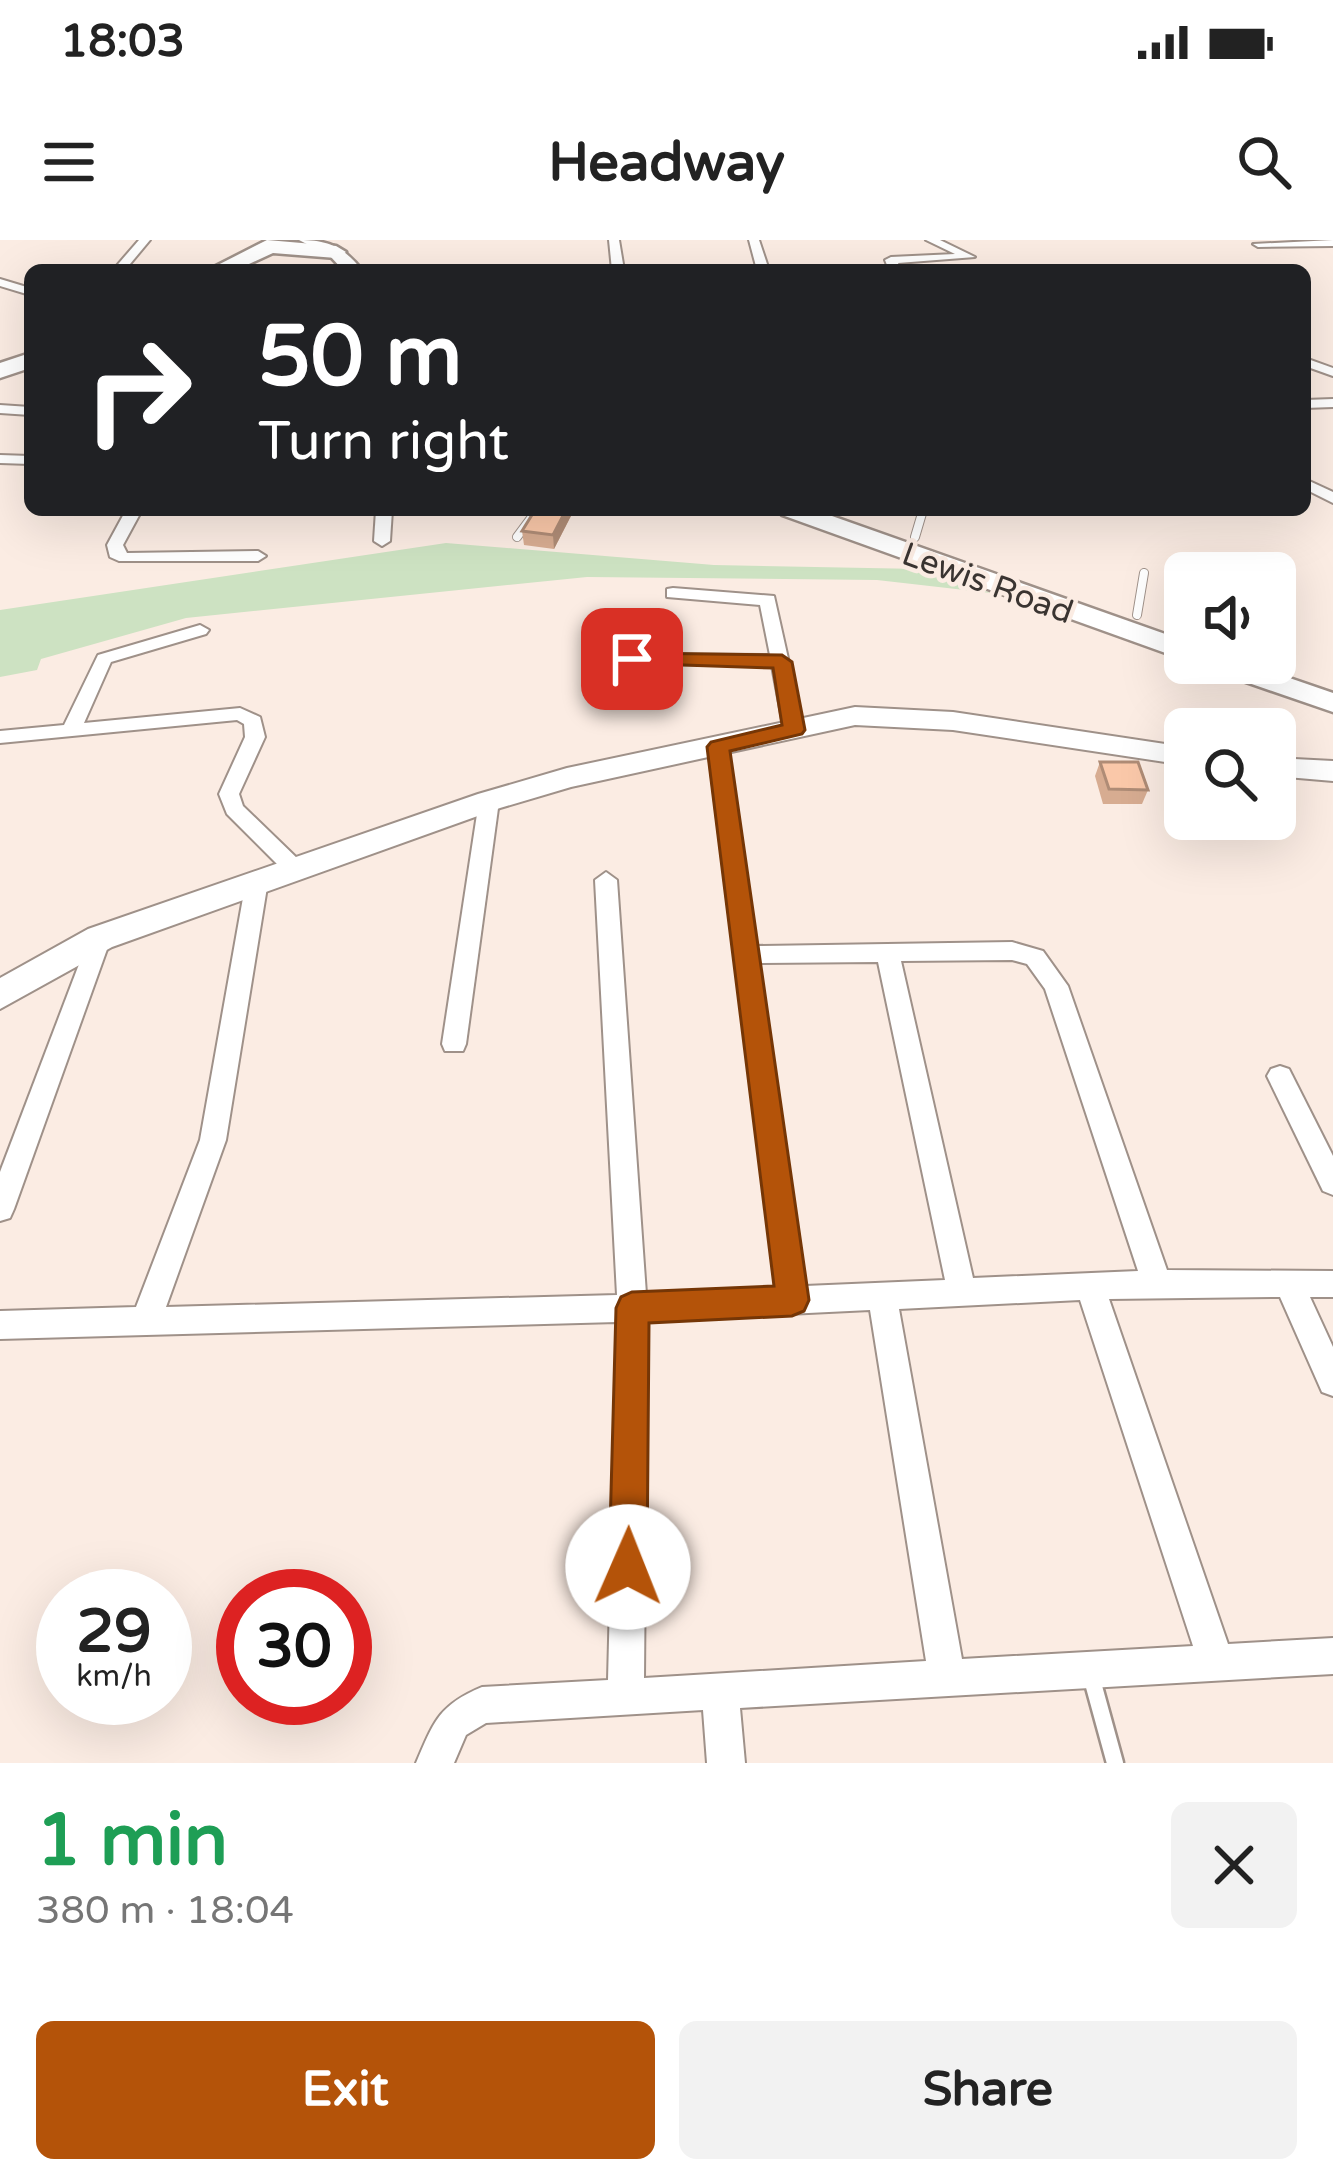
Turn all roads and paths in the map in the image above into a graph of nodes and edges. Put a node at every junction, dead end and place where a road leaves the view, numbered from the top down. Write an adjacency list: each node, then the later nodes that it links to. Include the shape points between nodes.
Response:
1 (145, 240): 9 (street)
2 (305, 240): 6 (highway); 7 (main road)
3 (931, 240): 12 (street, via 970,257)
4 (1333, 243): 5 (street)
5 (1258, 244)
6 (282, 245): 7 (highway); 10 (highway); 11 (highway)
7 (334, 246): 8 (main road)
8 (360, 262)
9 (123, 264)
10 (234, 264)
11 (250, 264)
12 (893, 264)
13 (131, 516): 22 (street, via 115,545 125,558)
14 (384, 516): 20 (street)
15 (533, 516): 19 (lane)
16 (813, 516): 21 (main road, Lewis Road)
17 (852, 516): 21 (main road, Lewis Road)
18 (924, 516): 21 (lane)
19 (517, 537)
20 (382, 541)
21 (929, 548): 24 (main road, Lewis Road)
22 (258, 556)
23 (1144, 572): 26 (lane)
24 (1031, 588): 26 (main road, Lewis Road); 29 (main road, Lewis Road)
25 (673, 593): 31 (street, via 768,600)
26 (1137, 615): 27 (main road, Lewis Road)
27 (1164, 624)
28 (200, 630): 37 (street, via 104,659)
29 (1164, 642)
30 (632, 659): 31 (street)
31 (782, 662): 36 (street)
32 (1296, 669): 33 (main road)
33 (1333, 682)
34 (1279, 684): 35 (main road)
35 (1333, 703)
36 (794, 730): 39 (street); 40 (street, via 894,716)
37 (70, 733): 38 (street); 44 (street, via 221,713 253,722 255,737 229,794 234,809)
38 (0, 737)
39 (718, 747): 43 (street); 48 (street)
40 (1164, 753)
41 (1296, 768): 42 (street)
42 (1333, 771)
43 (489, 801): 44 (street); 51 (street)
44 (293, 867): 46 (street)
45 (606, 880): 62 (street)
46 (257, 881): 47 (street); 63 (street, via 214,1140)
47 (100, 938): 50 (street); 54 (street)
48 (749, 955): 49 (street); 61 (street)
49 (888, 956): 55 (street, via 1012,951 1047,967); 59 (street)
50 (0, 995)
51 (454, 1045)
52 (1280, 1076): 53 (street)
53 (1333, 1183)
54 (0, 1208)
55 (1157, 1283): 57 (street); 58 (street)
56 (1333, 1284): 58 (street)
57 (1090, 1286): 59 (street); 67 (street)
58 (1290, 1286): 65 (street)
59 (962, 1292): 60 (street)
60 (883, 1296): 61 (street); 69 (street)
61 (792, 1300): 62 (street)
62 (632, 1308): 63 (street); 71 (street)
63 (146, 1321): 64 (street)
64 (0, 1325)
65 (1333, 1381)
66 (1333, 1656): 67 (street)
67 (1216, 1662): 68 (street)
68 (1090, 1670): 69 (street); 74 (lane)
69 (946, 1678): 70 (street)
70 (720, 1691): 71 (street); 73 (street)
71 (626, 1696): 72 (street, via 482,1705 453,1722)
72 (435, 1763)
73 (726, 1763)
74 (1115, 1763)

